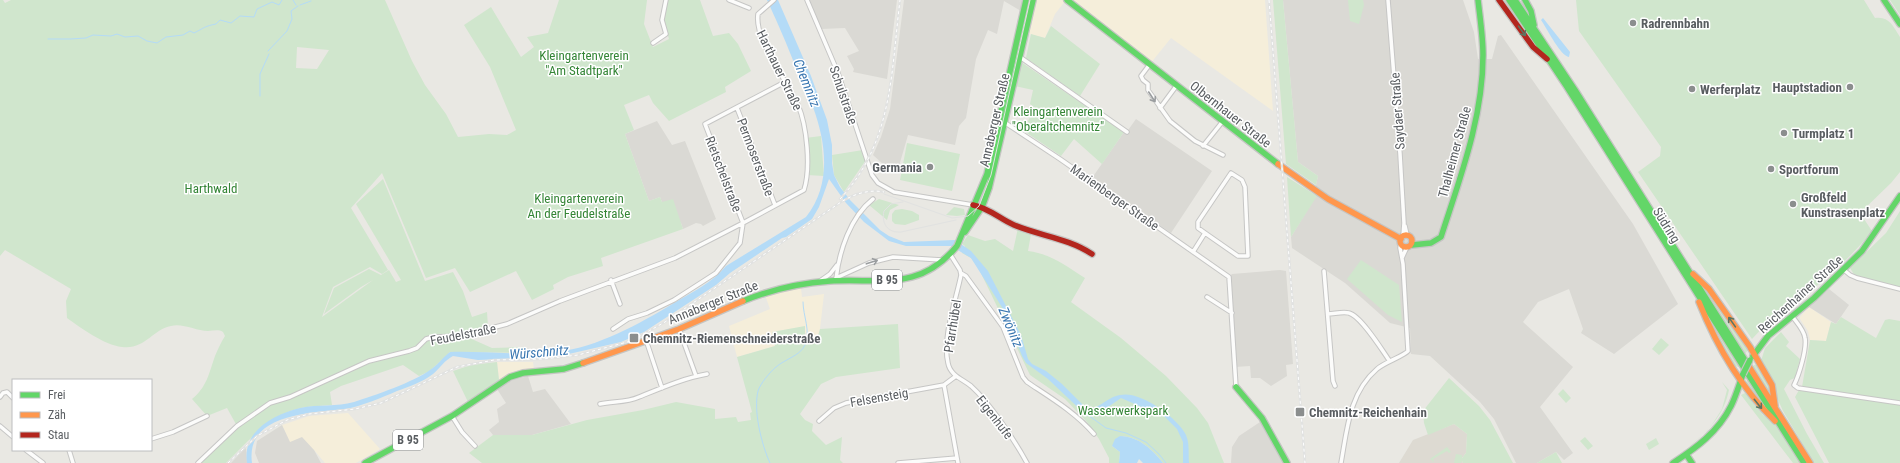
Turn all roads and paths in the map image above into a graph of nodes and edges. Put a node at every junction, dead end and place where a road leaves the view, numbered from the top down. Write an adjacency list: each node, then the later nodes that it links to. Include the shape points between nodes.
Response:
1 (666, 0): 18 (street, via 662,20 666,34)
2 (729, 0): 15 (street)
3 (774, 0): 22 (street, Harthauer Straße, via 758,14 757,26)
4 (807, 0): 35 (street, Schulstraße, via 838,73 869,168 875,179 884,188 899,193)
5 (1026, 0): 26 (main road, Annaberger Straße / B 95)
6 (1032, 0): 19 (main road, Annaberger Straße / B 95)
7 (1068, 0): 20 (main road, Olbernhauer Straße)
8 (1388, 0): 39 (street, Saydaer Straße)
9 (1478, 0): 41 (main road, Thalheimer Straße, via 1483,66 1474,132 1443,235 1435,242)
10 (1499, 0): 21 (main road, one-way to 21, via 1533,47)
11 (1509, 0): 21 (main road, Südring)
12 (1515, 0): 17 (main road, Südring)
13 (1525, 0): 17 (main road)
14 (1884, 0): 16 (main road)
15 (749, 8)
16 (1900, 24)
17 (1536, 30): 48 (main road, Südring)
18 (653, 43)
19 (1020, 57): 28 (main road, Annaberger Straße / B 95); 29 (street)
20 (1150, 64): 23 (main road, Olbernhauer Straße); 25 (street, one-way to 25, via 1141,76)
21 (1552, 65): 55 (main road, Südring)
22 (785, 82): 24 (street); 34 (street, Harthauer Straße, via 802,116 807,175 804,190)
23 (1177, 85): 25 (street); 27 (main road, Olbernhauer Straße)
24 (737, 108): 34 (street, Permoserstraße); 37 (street, Rietschelstraße, via 705,124)
25 (1160, 108): 30 (street, via 1173,124)
26 (999, 121): 28 (street, Marienberger Straße); 35 (main road, Annaberger Straße / B 95, via 987,174)
27 (1223, 121): 30 (street); 39 (main road, Olbernhauer Straße, via 1328,199)
28 (1006, 123): 36 (main road, Annaberger Straße / B 95, via 991,183); 42 (street, Marienberger Straße)
29 (1127, 132)
30 (1204, 146): 31 (street)
31 (1223, 155)
32 (1900, 196): 49 (main road, Reichenhainer Straße, via 1868,244)
33 (873, 199): 47 (street, via 854,223)
34 (775, 205): 37 (street, Harthauer Straße)
35 (973, 205): 36 (main road); 40 (main road, Annaberger Straße / B 95)
36 (982, 207): 40 (main road, Annaberger Straße / B 95); 44 (main road, via 1012,224 1071,241)
37 (742, 223): 53 (street, Feudelstraße, via 675,258); 62 (street, via 740,243 716,273 674,300 628,319)
38 (1205, 233): 38 (street, via 1238,256 1248,256 1245,187 1242,180 1232,173 1198,222 1198,228); 42 (street)
39 (1403, 238): 41 (main road); 41 (main road, via 1411,237); 45 (street, Saydaer Straße, via 1400,248)
40 (960, 240): 43 (main road, Annaberger Straße / B 95)
41 (1410, 244): 45 (street)
42 (1193, 252): 59 (street, Marienberger Straße, via 1229,277)
43 (950, 254): 46 (main road, Annaberger Straße / B 95); 51 (street)
44 (1092, 254)
45 (1402, 258): 66 (street, Saydaer Straße, via 1408,351)
46 (942, 260): 52 (street, one-way to 46, via 869,263 893,257); 52 (main road, Annaberger Straße / B 95, via 914,279)
47 (838, 264): 52 (street); 54 (street, via 830,274)
48 (1687, 268): 65 (main road, one-way to 48, via 1708,289); 79 (main road, Südring)
49 (1844, 270): 56 (street, via 1856,278); 61 (main road, Reichenhainer Straße)
50 (1324, 271): 60 (street)
51 (961, 273): 69 (street, Pfarrhübel, via 947,345 949,368); 85 (street, via 966,276 1003,327 1022,377 1070,411)
52 (836, 279): 54 (main road, Annaberger Straße / B 95)
53 (611, 281): 58 (street); 96 (street, Feudelstraße, via 494,329 461,336 446,335 426,339 409,352 369,361 290,397 270,403 237,426)
54 (818, 282): 63 (main road, Annaberger Straße / B 95, via 780,288 762,294)
55 (1692, 286): 70 (main road, via 1720,346); 84 (main road, Südring)
56 (1900, 289)
57 (1207, 296): 59 (street)
58 (620, 304)
59 (1232, 313): 73 (street)
60 (1328, 314): 66 (street, via 1353,315 1371,334); 72 (street)
61 (1792, 316): 65 (main road, Reichenhainer Straße, via 1768,336); 77 (street, via 1804,333 1805,342 1798,378 1794,385 1798,388)
62 (613, 329)
63 (679, 329): 64 (main road, Annaberger Straße / B 95); 68 (street)
64 (646, 340): 74 (street); 81 (main road, Annaberger Straße / B 95, via 564,369 523,373 510,377)
65 (1754, 354): 70 (main road, Reichenhainer Straße, bridge); 79 (main road, via 1772,385)
66 (1389, 360): 102 (street, via 1375,370 1355,399)
67 (707, 374): 68 (street)
68 (696, 376): 74 (street)
69 (956, 376): 71 (street); 100 (street, Eigenhufe, via 972,387 997,418)
70 (1742, 377): 84 (main road, one-way to 84, via 1744,387); 91 (main road, Reichenhainer Straße, via 1729,409 1718,426 1708,438)
71 (944, 385): 82 (street, Felsensteig, via 846,403 834,408); 92 (street)
72 (1335, 386)
73 (1236, 387): 101 (main road, via 1262,418)
74 (662, 388): 78 (street, via 616,404)
75 (1, 394): 76 (street, via 7,392)
76 (12, 397)
77 (1900, 403)
78 (600, 404)
79 (1776, 410): 106 (main road, Südring)
80 (207, 416): 87 (street)
81 (452, 416): 88 (street); 97 (main road, Annaberger Straße / B 95)
82 (819, 421)
83 (0, 426): 86 (street)
84 (1780, 426): 105 (main road, Südring)
85 (1094, 434)
86 (12, 436)
87 (152, 439)
88 (475, 446)
89 (27, 451): 94 (street)
90 (70, 451): 93 (street)
91 (1686, 454): 103 (main road, Reichenhainer Straße); 104 (main road)
92 (957, 458): 98 (street); 99 (street)
93 (73, 462): 95 (street)
94 (43, 463)
95 (68, 463)
96 (198, 463)
97 (365, 463)
98 (898, 463)
99 (958, 463)
100 (1027, 463)
101 (1287, 463)
102 (1341, 463)
103 (1673, 463)
104 (1692, 463)
105 (1804, 463)
106 (1810, 463)

